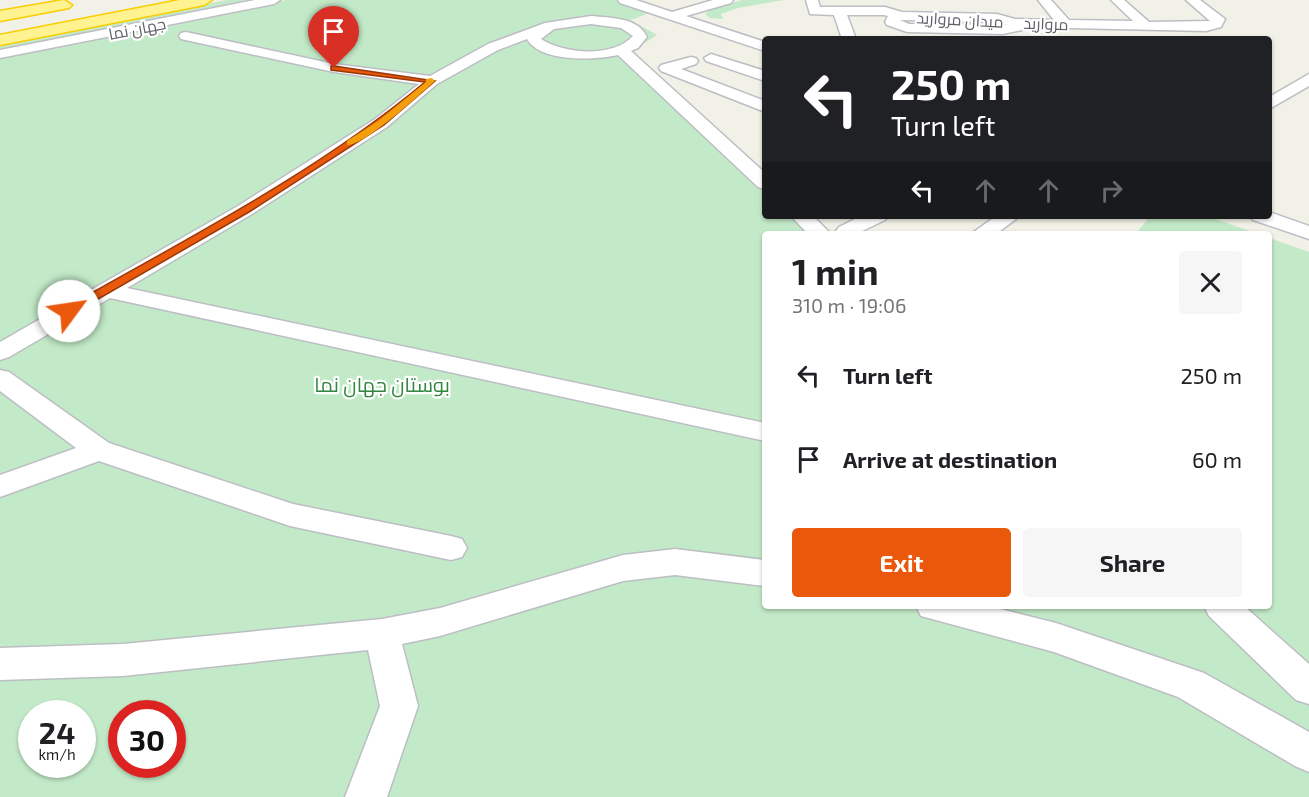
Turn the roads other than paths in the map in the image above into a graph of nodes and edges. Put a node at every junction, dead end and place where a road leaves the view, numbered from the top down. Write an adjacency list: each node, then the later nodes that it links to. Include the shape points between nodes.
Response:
1 (162, 0): 25 (highway)
2 (204, 0): 34 (highway)
3 (264, 0): 38 (street, جهان نما)
4 (274, 0): 38 (street, جهان نما)
5 (624, 0): 15 (street); 19 (street, via 624,4)
6 (702, 0): 15 (street)
7 (727, 0): 15 (street)
8 (1044, 0): 21 (street)
9 (1117, 0): 24 (street)
10 (1192, 0): 24 (street, مروارید, via 1218,19 1216,24)
11 (78, 2): 17 (highway)
12 (813, 5): 16 (street)
13 (883, 6): 16 (street); 18 (street)
14 (24, 9): 17 (street)
15 (666, 10): 20 (street, via 626,14); 33 (street); 35 (street)
16 (839, 11): 30 (street)
17 (0, 14)
18 (902, 16): 22 (street, میدان مروارید, via 966,10); 27 (street, میدان مروارید, via 893,18 893,24)
19 (591, 20): 20 (street); 26 (street, via 562,22)
20 (613, 22): 37 (street, via 633,28 640,36)
21 (1065, 24): 22 (street, مروارید); 23 (street, مروارید)
22 (1016, 25): 28 (street, میدان مروارید, via 1003,30); 31 (street)
23 (1103, 25): 24 (street, مروارید); 32 (street)
24 (1146, 26)
25 (0, 30)
26 (540, 30): 36 (street, via 534,40); 41 (street, via 493,47)
27 (928, 34): 28 (street, میدان مروارید)
28 (946, 34)
29 (186, 36): 44 (street, via 334,68)
30 (848, 36)
31 (1025, 36)
32 (1114, 36)
33 (762, 38)
34 (0, 40)
35 (762, 46)
36 (549, 50): 37 (street, via 592,54); 41 (street)
37 (621, 50): 48 (street)
38 (0, 53)
39 (711, 58): 42 (street)
40 (691, 61): 45 (street, via 666,68)
41 (465, 64): 44 (street)
42 (762, 75)
43 (1309, 79): 46 (street)
44 (432, 81): 59 (street, via 371,129 245,210)
45 (760, 101): 47 (street)
46 (1272, 102)
47 (730, 108)
48 (762, 180)
49 (1272, 208): 54 (street)
50 (804, 219): 55 (street)
51 (872, 219): 56 (street)
52 (1005, 219): 57 (street)
53 (1269, 219): 58 (street)
54 (1309, 220)
55 (817, 231)
56 (846, 231)
57 (987, 231)
58 (1309, 232)
59 (104, 290): 60 (street); 62 (street)
60 (0, 352)
61 (0, 378): 63 (street)
62 (762, 431)
63 (99, 450): 64 (street); 65 (street, via 290,515)
64 (0, 486)
65 (451, 548)
66 (762, 573): 69 (street, via 675,562 623,568 440,622)
67 (944, 609): 72 (street, via 1056,639 1191,685)
68 (1224, 609): 71 (street)
69 (382, 634): 70 (street, via 123,660); 73 (street, via 399,706)
70 (0, 664)
71 (1309, 688)
72 (1309, 753)
73 (366, 797)

